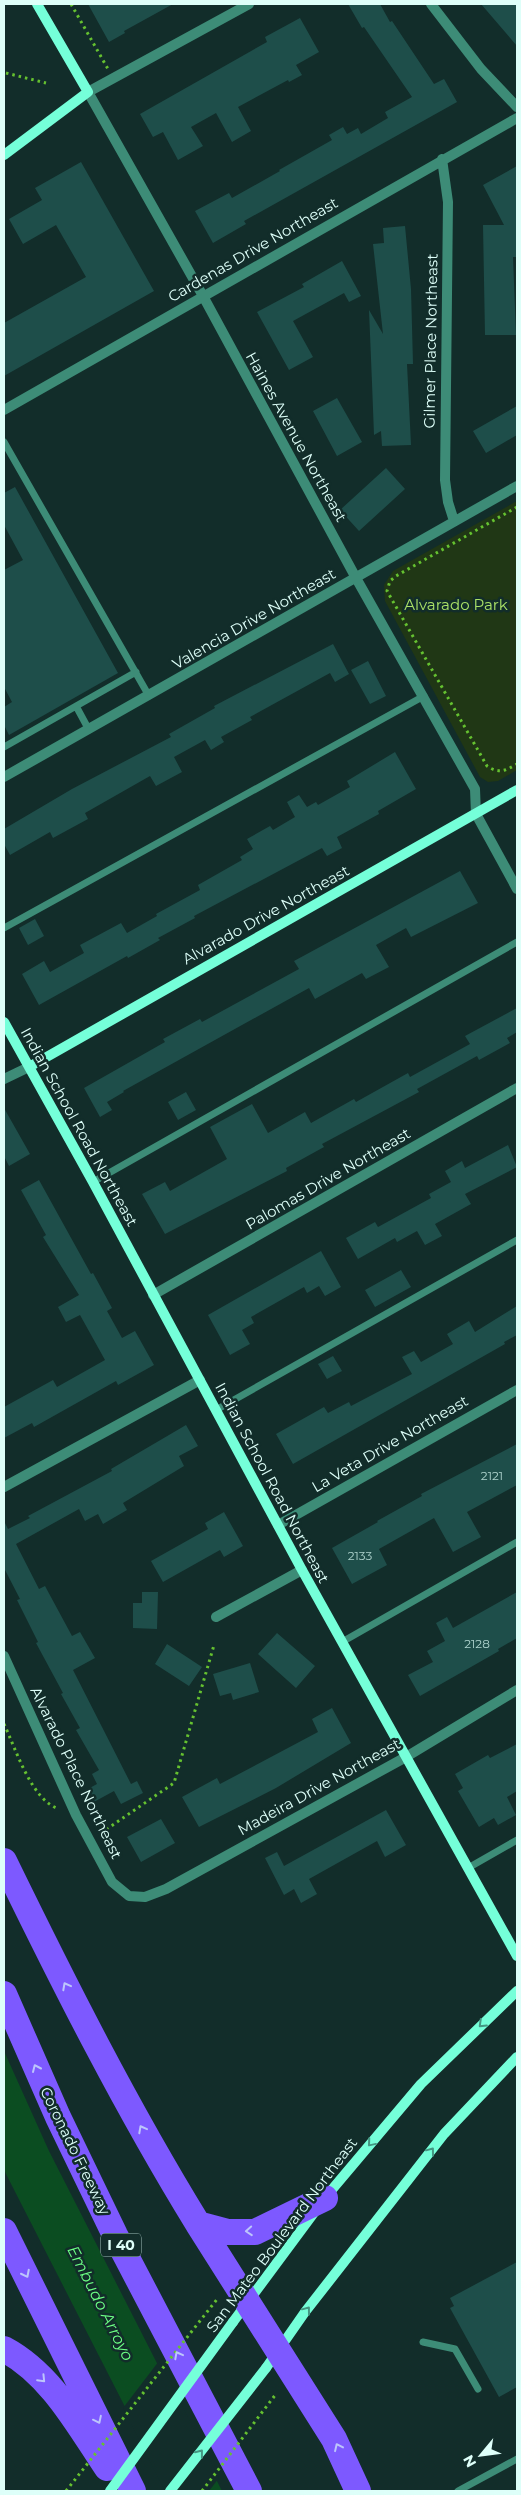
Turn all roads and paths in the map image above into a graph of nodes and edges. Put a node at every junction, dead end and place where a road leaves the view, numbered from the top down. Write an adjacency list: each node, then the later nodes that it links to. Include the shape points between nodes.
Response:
1 (37, 4): 8 (street, Haines Avenue Northeast)
2 (71, 4): 5 (path)
3 (249, 4): 8 (street)
4 (431, 4): 9 (street, via 481,69)
5 (107, 67)
6 (6, 73): 7 (path)
7 (46, 83)
8 (88, 92): 11 (street); 13 (street, Haines Avenue Northeast)
9 (517, 107)
10 (517, 118): 12 (street, Cardenas Drive Northeast)
11 (4, 155)
12 (442, 159): 13 (street, Cardenas Drive Northeast); 18 (street, Gilmer Place Northeast, via 448,202 445,480)
13 (203, 296): 14 (street, Cardenas Drive Northeast); 19 (street, Haines Avenue Northeast)
14 (4, 410)
15 (4, 442): 20 (lane)
16 (517, 486): 18 (street, Valencia Drive Northeast)
17 (517, 507): 26 (path, via 396,576 390,581 387,591 487,766 495,772 505,772)
18 (454, 521): 19 (street, Valencia Drive Northeast)
19 (356, 578): 21 (street, Valencia Drive Northeast); 22 (street, Haines Avenue Northeast)
20 (136, 672): 21 (lane); 23 (lane)
21 (149, 696): 24 (street, Valencia Drive Northeast)
22 (424, 696): 29 (street, Haines Avenue Northeast, via 475,789); 31 (lane)
23 (76, 706): 24 (lane); 25 (lane)
24 (89, 730): 27 (street, Valencia Drive Northeast)
25 (4, 747)
26 (517, 764)
27 (4, 778)
28 (517, 790): 29 (street, Alvarado Drive Northeast)
29 (476, 814): 30 (street, Haines Avenue Northeast); 34 (street, Alvarado Drive Northeast)
30 (517, 889)
31 (4, 928)
32 (517, 942): 37 (lane)
33 (4, 1022): 34 (street, Indian School Road Northeast)
34 (29, 1066): 35 (street); 37 (street, Indian School Road Northeast)
35 (4, 1079)
36 (517, 1088): 39 (street, Palomas Drive Northeast)
37 (93, 1182): 39 (street, Indian School Road Northeast)
38 (517, 1240): 42 (lane)
39 (153, 1295): 40 (street, Indian School Road Northeast)
40 (200, 1380): 42 (street, Indian School Road Northeast); 43 (street)
41 (517, 1390): 44 (street, La Veta Drive Northeast)
42 (216, 1410): 44 (street, Indian School Road Northeast)
43 (4, 1487)
44 (278, 1525): 46 (street, Indian School Road Northeast)
45 (517, 1542): 48 (lane)
46 (302, 1570): 47 (street); 48 (street, Indian School Road Northeast)
47 (216, 1616)
48 (342, 1642): 53 (street, Indian School Road Northeast)
49 (214, 1645): 55 (path, via 174,1783)
50 (4, 1656): 54 (street, Alvarado Place Northeast)
51 (517, 1690): 53 (street, Madeira Drive Northeast)
52 (4, 1724): 54 (path, via 37,1794 51,1806)
53 (406, 1757): 58 (street, Indian School Road Northeast); 59 (street, Madeira Drive Northeast, via 166,1888 145,1897)
54 (76, 1815): 59 (street, Alvarado Place Northeast, via 112,1882)
55 (102, 1833)
56 (517, 1840): 58 (lane)
57 (4, 1861): 65 (highway, one-way to 57, via 154,2153)
58 (468, 1868): 60 (street, Indian School Road Northeast)
59 (129, 1896)
60 (517, 1956)
61 (517, 1991): 64 (street, San Mateo Boulevard Northeast, one-way to 64, via 421,2084)
62 (4, 1994): 81 (highway, Coronado Freeway / I 40, one-way to 62, via 115,2235)
63 (517, 2057): 71 (street, one-way to 63, via 444,2134)
64 (325, 2198): 65 (highway, one-way to 65, via 255,2232 228,2232); 68 (street, San Mateo Boulevard Northeast)
65 (198, 2224): 68 (highway)
66 (4, 2231): 78 (highway, one-way to 78)
67 (218, 2298): 75 (path, bridge)
68 (248, 2301): 71 (highway); 76 (street, San Mateo Boulevard Northeast, bridge)
69 (423, 2342): 72 (lane, via 456,2349)
70 (4, 2349): 77 (highway, one-way to 77, via 43,2378)
71 (272, 2359): 79 (street, one-way to 71, bridge); 82 (highway, one-way to 71, via 334,2438)
72 (478, 2389)
73 (276, 2394): 80 (path, bridge)
74 (517, 2459): 83 (lane)
75 (66, 2491)
76 (110, 2491)
77 (124, 2491)
78 (132, 2491)
79 (170, 2491)
80 (202, 2491)
81 (250, 2491)
82 (358, 2491)
83 (458, 2491)

